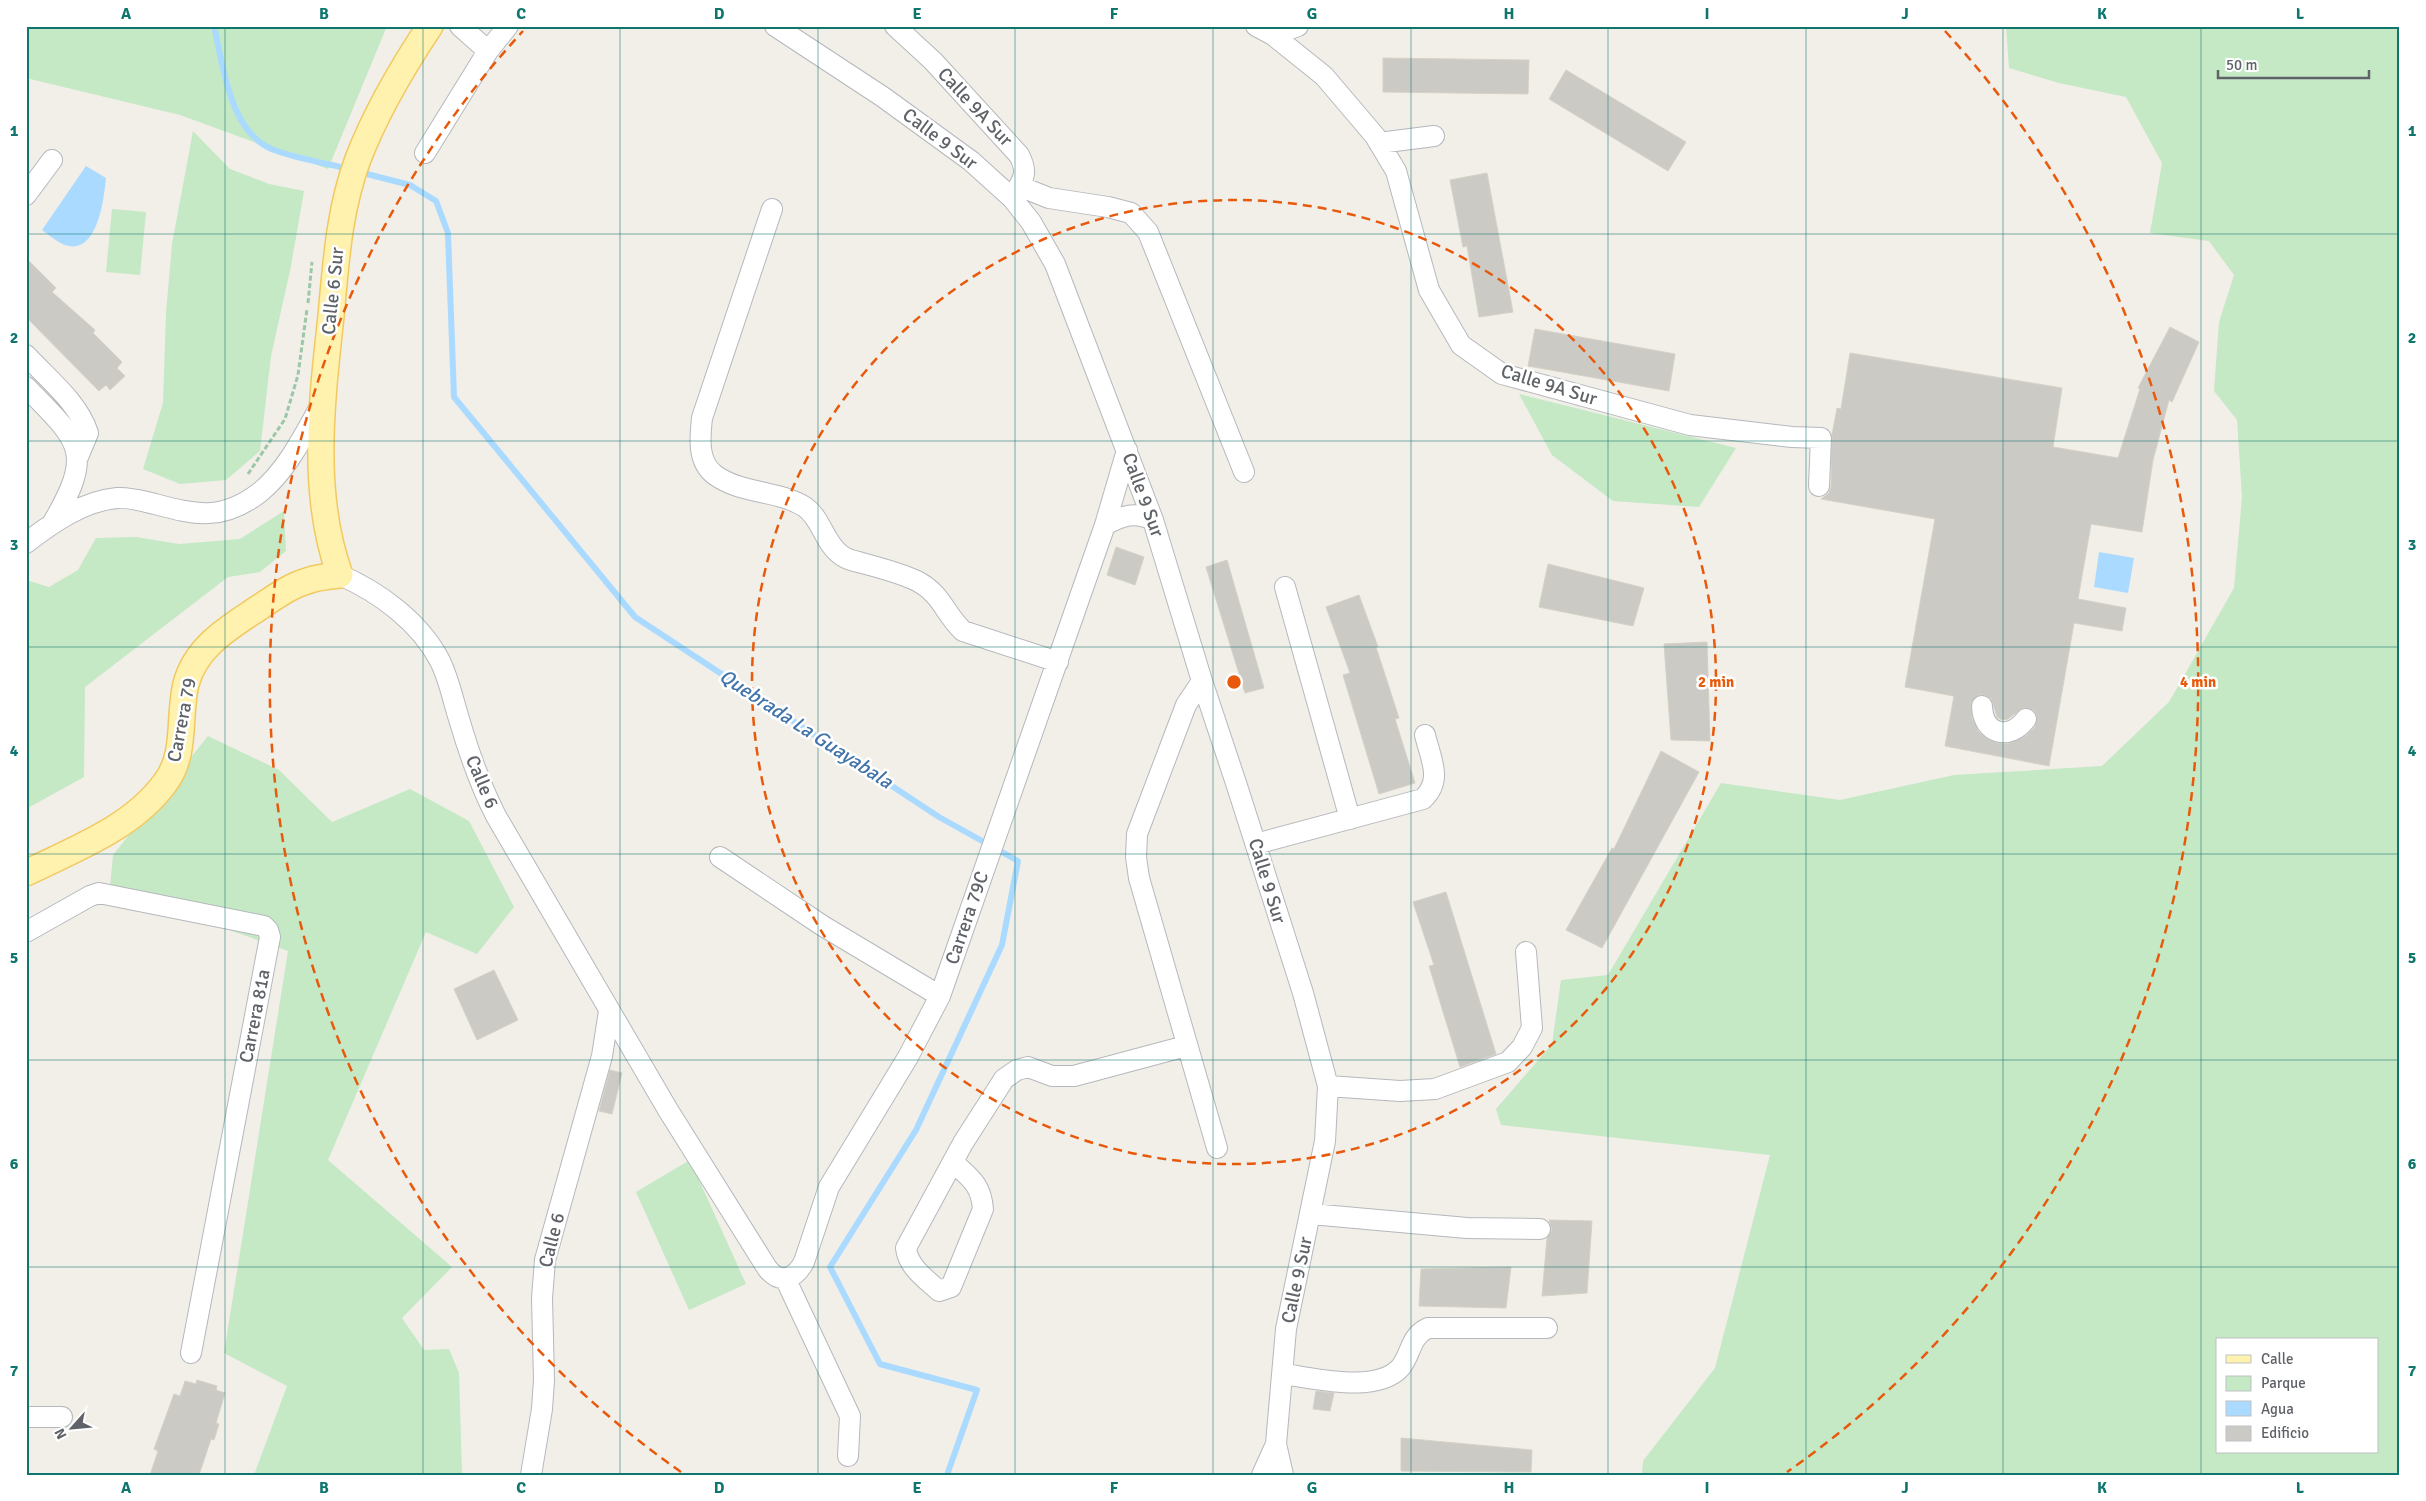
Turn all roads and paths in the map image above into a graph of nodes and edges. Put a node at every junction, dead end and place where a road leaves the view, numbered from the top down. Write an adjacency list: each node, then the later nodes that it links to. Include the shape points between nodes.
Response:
1 (430, 26): 19 (main road, Calle 6 Sur, via 403,66 358,159 340,224)
2 (460, 26): 8 (street)
3 (508, 26): 8 (street)
4 (775, 26): 13 (street, Calle 9 Sur, via 883,97)
5 (895, 26): 13 (street, Calle 9A Sur, via 1019,155 1025,166 1025,175)
6 (1298, 26): 7 (street)
7 (1264, 31): 10 (street, Calle 9A Sur, via 1324,76)
8 (488, 51): 11 (street)
9 (1434, 136): 10 (street)
10 (1379, 143): 24 (street, Calle 9A Sur, via 1396,171 1429,290 1461,345 1502,374 1690,425 1792,438 1821,438)
11 (425, 152)
12 (52, 160): 14 (street)
13 (1016, 192): 20 (street, Calle 9 Sur, via 1055,264); 22 (street, via 1131,213 1148,232)
14 (26, 195)
15 (772, 209): 31 (street, via 702,418 699,441 704,461 715,474 744,488 804,507 814,516 834,550 843,557 896,572 917,582 938,596 954,622 963,630)
16 (313, 260): 23 (path, via 298,375 285,419)
17 (26, 355): 21 (street, via 84,422 88,433)
18 (26, 387): 21 (street, via 65,426 73,438)
19 (323, 402): 26 (street, via 281,469 260,492 240,506 214,515 198,514 119,498 89,505); 29 (main road, Calle 6 Sur, via 322,462 327,531)
20 (1127, 450): 25 (street, Calle 9 Sur); 27 (street, Carrera 79C)
21 (78, 457): 26 (street, via 71,488)
22 (1244, 472)
23 (248, 474)
24 (1819, 486)
25 (1153, 520): 27 (street, via 1134,514); 32 (street, Calle 9 Sur)
26 (52, 524): 28 (street)
27 (1105, 525): 31 (street, Carrera 79C)
28 (26, 544)
29 (340, 575): 39 (main road, Carrera 79, via 311,580 286,590 220,633 194,665 186,684 180,746 167,781 155,796 120,825); 43 (street, Calle 6, via 386,601 433,650 444,670 484,792)
30 (1285, 588): 36 (street)
31 (1058, 662): 42 (street, Carrera 79C)
32 (1202, 681): 37 (street, Calle 9 Sur); 44 (street, via 1186,705 1137,834 1139,878)
33 (1982, 706): 34 (street, via 1985,722 2005,733 2019,728)
34 (2026, 718)
35 (1425, 735): 36 (street, via 1436,781 1432,792 1423,799)
36 (1350, 819): 37 (street)
37 (1256, 844): 45 (street, Calle 9 Sur)
38 (720, 857): 42 (street, via 823,926)
39 (26, 873)
40 (26, 932): 52 (street, Carrera 81a, via 99,893 264,926 268,930 270,937)
41 (1526, 952): 45 (street, via 1532,1028 1522,1047 1508,1062 1435,1089 1400,1091)
42 (940, 996): 50 (street, Carrera 79C, via 908,1057 832,1180 802,1267 794,1276)
43 (609, 1011): 50 (street, Calle 6, via 767,1268 771,1274); 58 (street, Calle 6, via 602,1056 545,1260 542,1298 544,1380)
44 (1186, 1046): 46 (street); 47 (street, via 1074,1076 1052,1076 1028,1067 1017,1070 1004,1079)
45 (1328, 1086): 48 (street, Calle 9 Sur, via 1325,1141)
46 (1217, 1148)
47 (953, 1162): 47 (street, via 977,1185 983,1209 951,1287 939,1291 912,1266 906,1248)
48 (1311, 1214): 49 (street, via 1467,1228); 53 (street, Calle 9 Sur, via 1286,1329)
49 (1540, 1229)
50 (782, 1278): 57 (street, Calle 6, via 850,1416)
51 (1548, 1328): 53 (street, via 1428,1328 1419,1332 1412,1342 1400,1368 1382,1380 1354,1383)
52 (191, 1353)
53 (1283, 1374): 56 (street, Calle 9 Sur)
54 (26, 1417): 55 (street)
55 (62, 1417)
56 (1276, 1444): 59 (street); 60 (street, Calle 9 Sur)
57 (848, 1456)
58 (531, 1475)
59 (1262, 1475)
60 (1283, 1475)

